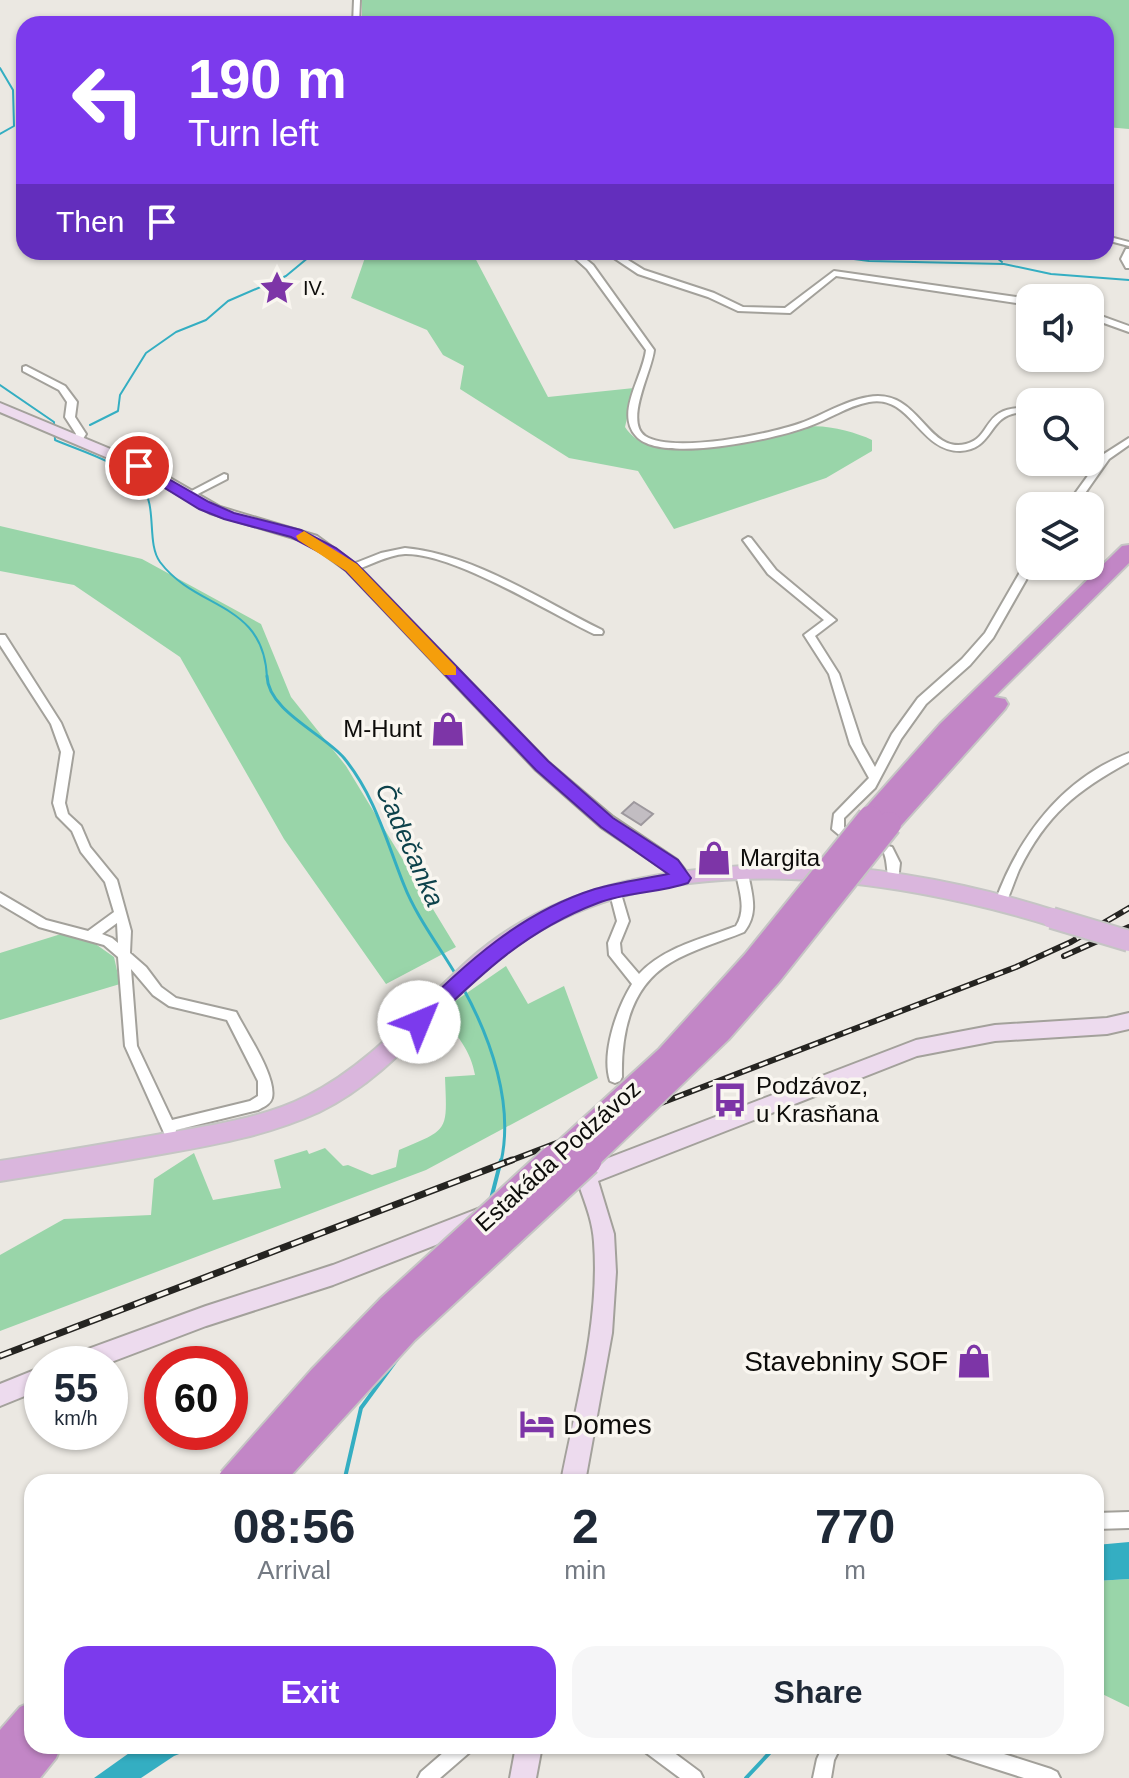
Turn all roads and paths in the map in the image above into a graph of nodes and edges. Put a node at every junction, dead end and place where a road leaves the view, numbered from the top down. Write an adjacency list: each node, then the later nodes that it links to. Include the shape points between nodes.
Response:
1 (1129, 251): 4 (street)
2 (580, 260): 10 (street, via 650,350 632,423 637,435 651,443 680,447 773,434 877,398 900,403 934,442 961,448 982,440 993,420)
3 (622, 260): 5 (street, via 741,309 787,311 834,273)
4 (1129, 266)
5 (1016, 300)
6 (1104, 320): 7 (street)
7 (1129, 329)
8 (26, 369): 11 (street, via 62,388 72,402 70,417 81,434)
9 (0, 407): 11 (street)
10 (1016, 409)
11 (70, 436): 16 (street, via 139,466)
12 (1129, 441): 13 (street)
13 (1106, 457): 15 (street)
14 (224, 477): 16 (street)
15 (1081, 492)
16 (187, 496): 19 (street, via 229,516 312,539)
17 (748, 540): 25 (street, via 772,572 831,620 809,635 834,674 856,744)
18 (1129, 551): 26 (highway, via 948,730)
19 (352, 568): 22 (street, via 404,551 423,552 501,582); 28 (street, via 542,766)
20 (1129, 573): 26 (highway)
21 (1021, 580): 25 (street, via 989,635 922,701)
22 (598, 632)
23 (1, 638): 33 (street, via 56,723 67,752 59,803 63,816 111,880)
24 (1129, 757): 32 (street, via 1080,786 1043,823)
25 (875, 778): 29 (street, via 837,824 847,838 888,850)
26 (879, 821): 46 (highway, Estakáda Podzávoz, bridge, via 668,1057 391,1310); 47 (highway, Estakáda Podzávoz, bridge, via 770,974 720,1031 403,1330)
27 (742, 873): 28 (main road); 29 (main road, via 821,870); 37 (street, via 749,913 740,929 662,960)
28 (682, 878): 30 (main road)
29 (894, 878): 32 (main road)
30 (615, 890): 37 (street, via 623,921 615,955); 40 (main road, via 541,920 502,944 367,1070 314,1104 248,1127)
31 (0, 898): 34 (street, via 43,924)
32 (1001, 902): 35 (main road, bridge)
33 (119, 915): 34 (street); 36 (street)
34 (92, 935): 36 (street)
35 (1129, 941)
36 (124, 955): 40 (street, via 131,1046); 40 (street, via 173,1002 231,1016 265,1081 265,1099 253,1106)
37 (638, 982): 39 (street, via 620,1021)
38 (1129, 1021): 42 (street, via 995,1033 916,1048)
39 (615, 1077)
40 (171, 1134): 41 (main road)
41 (0, 1171)
42 (586, 1177): 43 (street, bridge, via 333,1275); 48 (street, via 600,1215 605,1263)
43 (125, 1346)
44 (24, 1385): 45 (street)
45 (0, 1395)
46 (240, 1474)
47 (271, 1474)
48 (579, 1474)
49 (1129, 1520): 50 (street)
50 (1104, 1521)
51 (24, 1728): 58 (highway)
52 (37, 1754): 59 (highway)
53 (455, 1754): 60 (street)
54 (528, 1754): 61 (street)
55 (662, 1754): 62 (street)
56 (828, 1754): 63 (street)
57 (977, 1754): 64 (street)
58 (0, 1756)
59 (17, 1778)
60 (427, 1778)
61 (523, 1778)
62 (694, 1778)
63 (822, 1778)
64 (1051, 1778)

